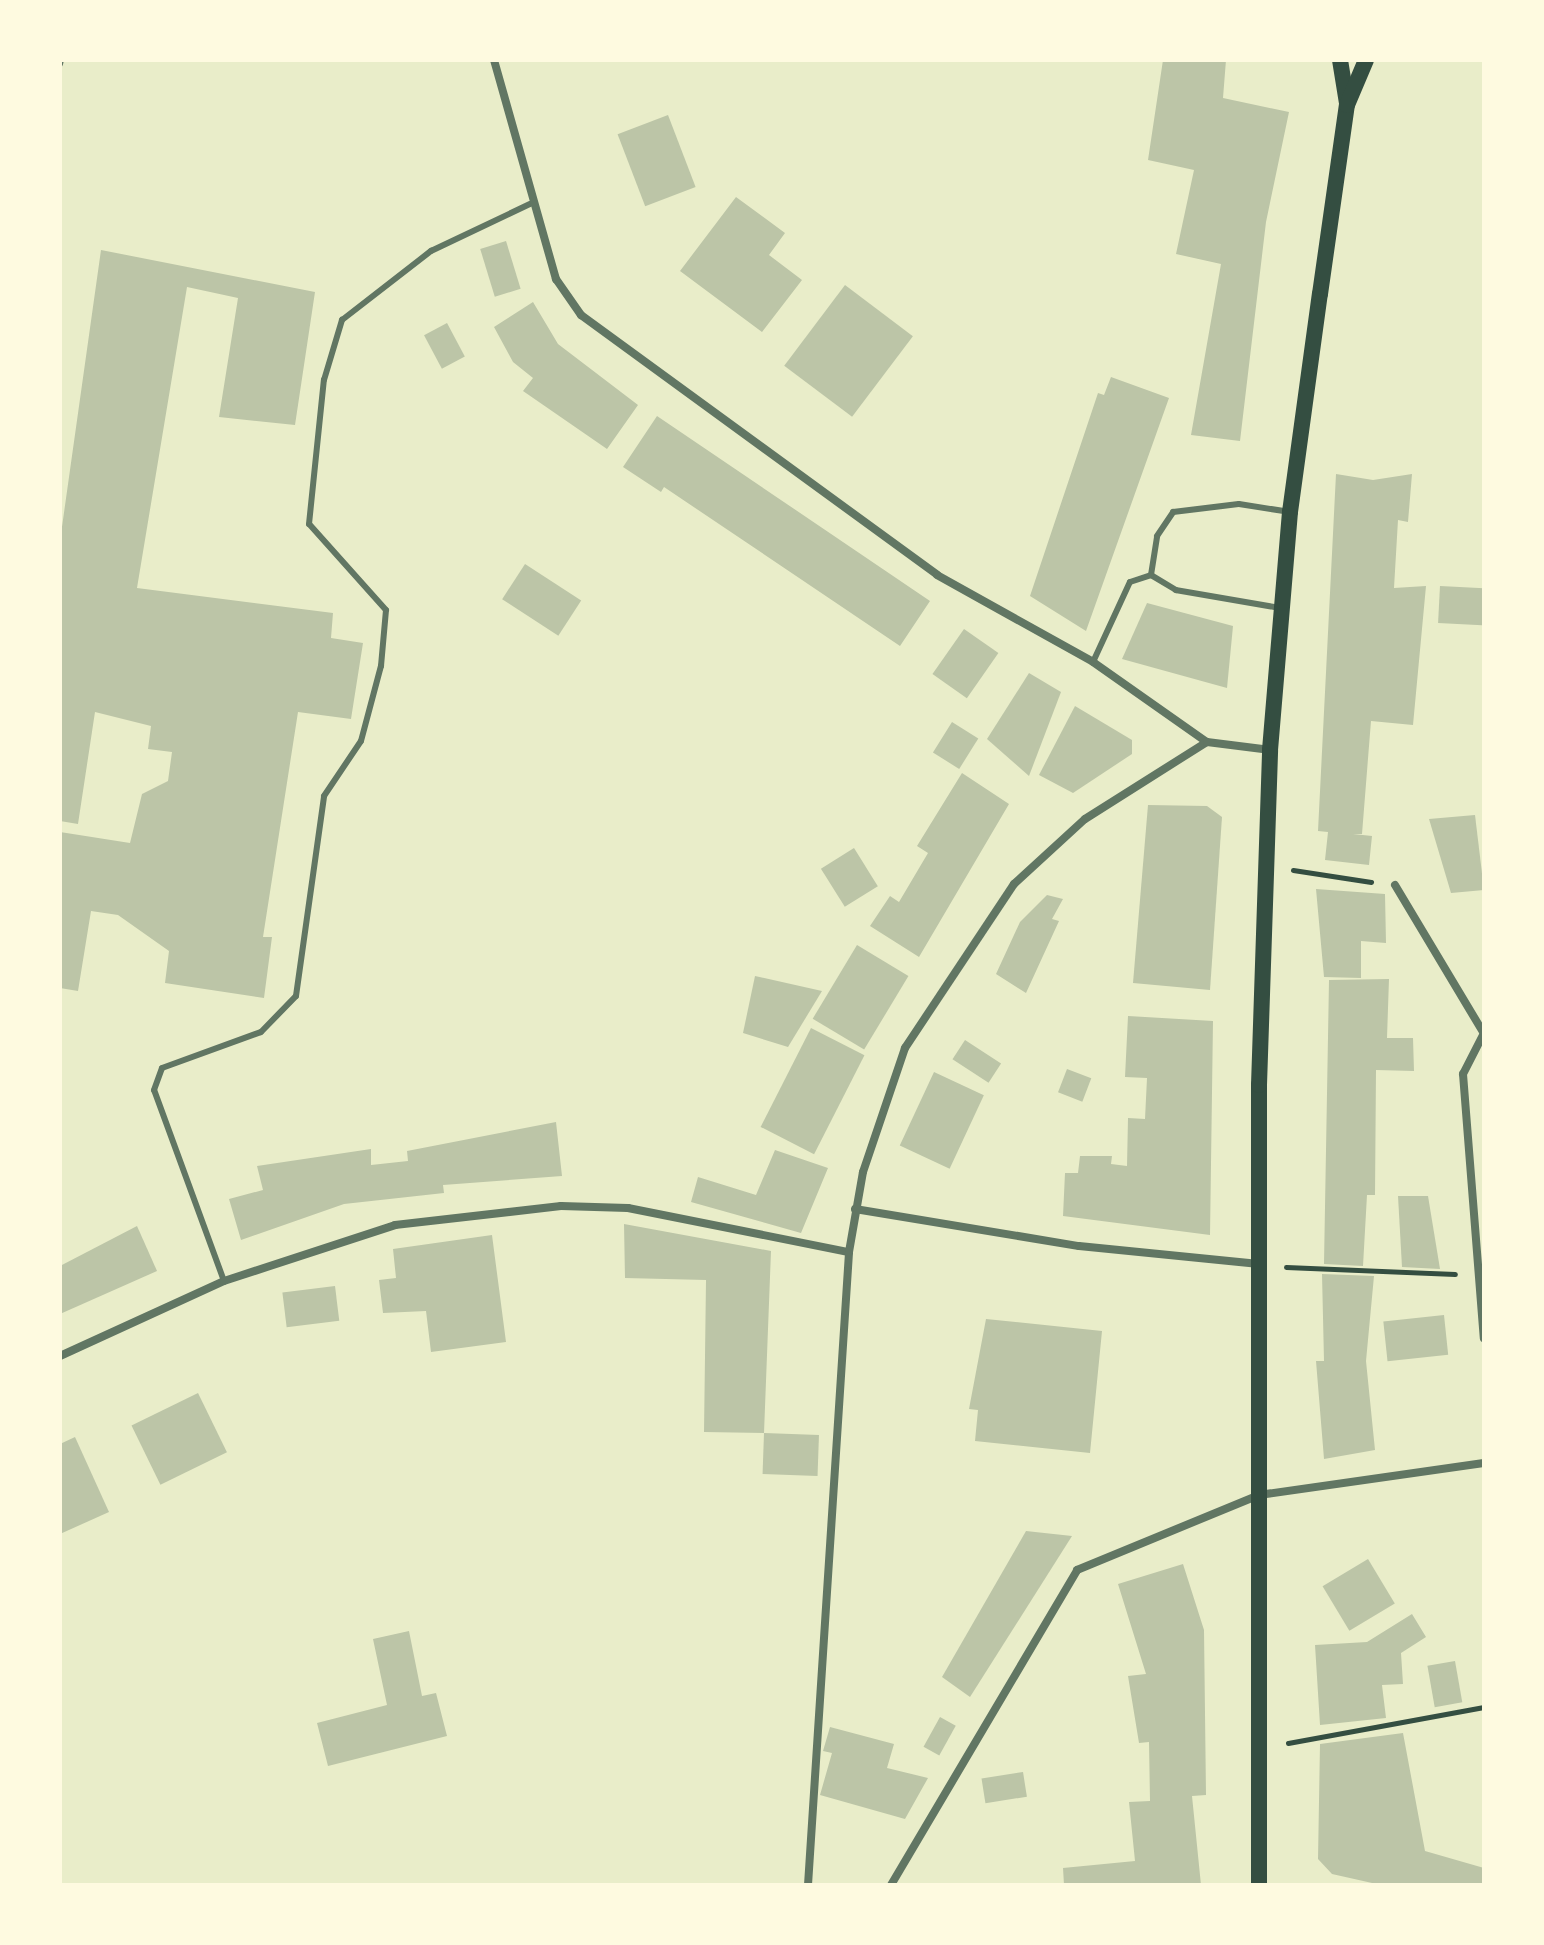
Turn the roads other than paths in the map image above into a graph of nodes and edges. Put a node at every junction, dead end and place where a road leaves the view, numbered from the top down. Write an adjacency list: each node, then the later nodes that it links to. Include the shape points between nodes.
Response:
1 (494, 60): 5 (street)
2 (1340, 60): 4 (main road)
3 (1366, 60): 4 (main road)
4 (1347, 105): 6 (main road)
5 (530, 204): 9 (street, via 556,279 581,315 937,575); 17 (lane, via 431,251 342,320 324,380 309,524 386,610 381,666 361,741 324,796 296,996 261,1032 162,1068 154,1090)
6 (1290, 512): 7 (lane, via 1239,504 1173,512 1157,536); 8 (main road)
7 (1151, 575): 8 (lane, via 1176,590); 9 (lane, via 1130,582)
8 (1280, 608): 11 (main road)
9 (1093, 662): 10 (street)
10 (1207, 742): 11 (street); 14 (street, via 1085,819 1014,884 905,1048)
11 (1270, 750): 16 (main road)
12 (1395, 885): 13 (street)
13 (1484, 1034): 18 (street, via 1463,1074)
14 (855, 1209): 15 (street); 16 (street, via 1079,1246)
15 (849, 1252): 17 (street, via 628,1208 561,1206 395,1225); 22 (street)
16 (1261, 1264): 21 (main road)
17 (224, 1281): 19 (street)
18 (1484, 1338)
19 (60, 1356)
20 (1484, 1463): 21 (street)
21 (1259, 1495): 23 (street, via 1077,1570); 24 (main road)
22 (808, 1885)
23 (891, 1885)
24 (1259, 1885)

